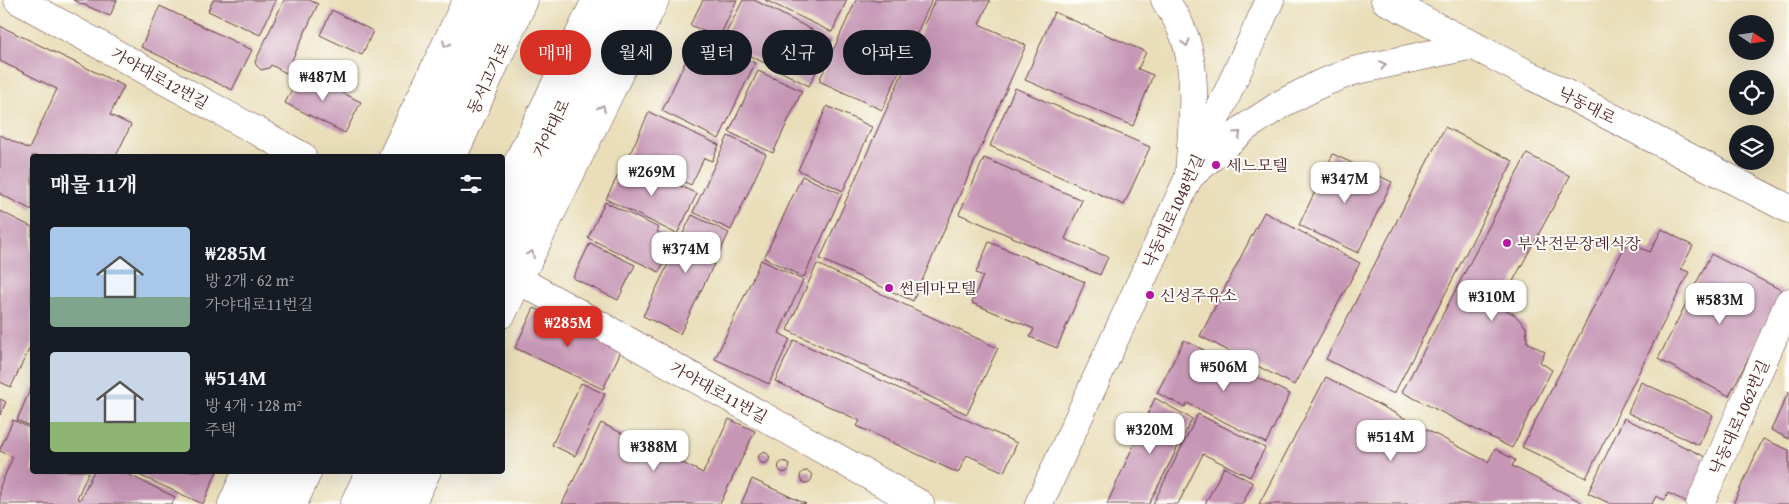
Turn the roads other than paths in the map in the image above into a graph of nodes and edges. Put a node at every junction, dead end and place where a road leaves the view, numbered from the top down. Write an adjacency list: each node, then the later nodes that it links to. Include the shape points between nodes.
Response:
1 (18, 0): 14 (main road, 가야대로12번길)
2 (467, 0): 15 (main road, one-way to 15)
3 (490, 0): 16 (main road)
4 (506, 0): 17 (main road)
5 (524, 0): 18 (main road, 동서고가로)
6 (596, 0): 20 (main road)
7 (614, 0): 22 (main road, 가야대로)
8 (633, 0): 22 (main road)
9 (655, 0): 23 (main road, one-way to 9)
10 (1165, 0): 19 (main road, one-way to 19, via 1186,40 1192,69)
11 (1270, 0): 19 (main road, 낙동대로1048번길)
12 (1385, 0): 13 (main road, 낙동대로)
13 (1473, 45): 19 (main road, one-way to 13, via 1246,127 1320,84 1353,71); 21 (main road, 낙동대로)
14 (298, 154)
15 (394, 154)
16 (420, 154)
17 (435, 154)
18 (453, 154)
19 (1189, 177): 43 (main road, 낙동대로1048번길)
20 (505, 189)
21 (1789, 209)
22 (512, 229): 23 (main road)
23 (511, 274): 24 (main road); 42 (main road, 가야대로11번길)
24 (505, 301)
25 (1789, 302): 44 (main road, 낙동대로1062번길)
26 (246, 474): 34 (main road)
27 (270, 474): 35 (main road)
28 (287, 474): 36 (main road)
29 (307, 474): 37 (main road)
30 (369, 474): 38 (main road)
31 (385, 474): 39 (main road)
32 (404, 474): 40 (main road)
33 (426, 474): 41 (main road)
34 (232, 504)
35 (255, 504)
36 (272, 504)
37 (293, 504)
38 (354, 504)
39 (370, 504)
40 (390, 504)
41 (411, 504)
42 (920, 504)
43 (1039, 504)
44 (1700, 504)

